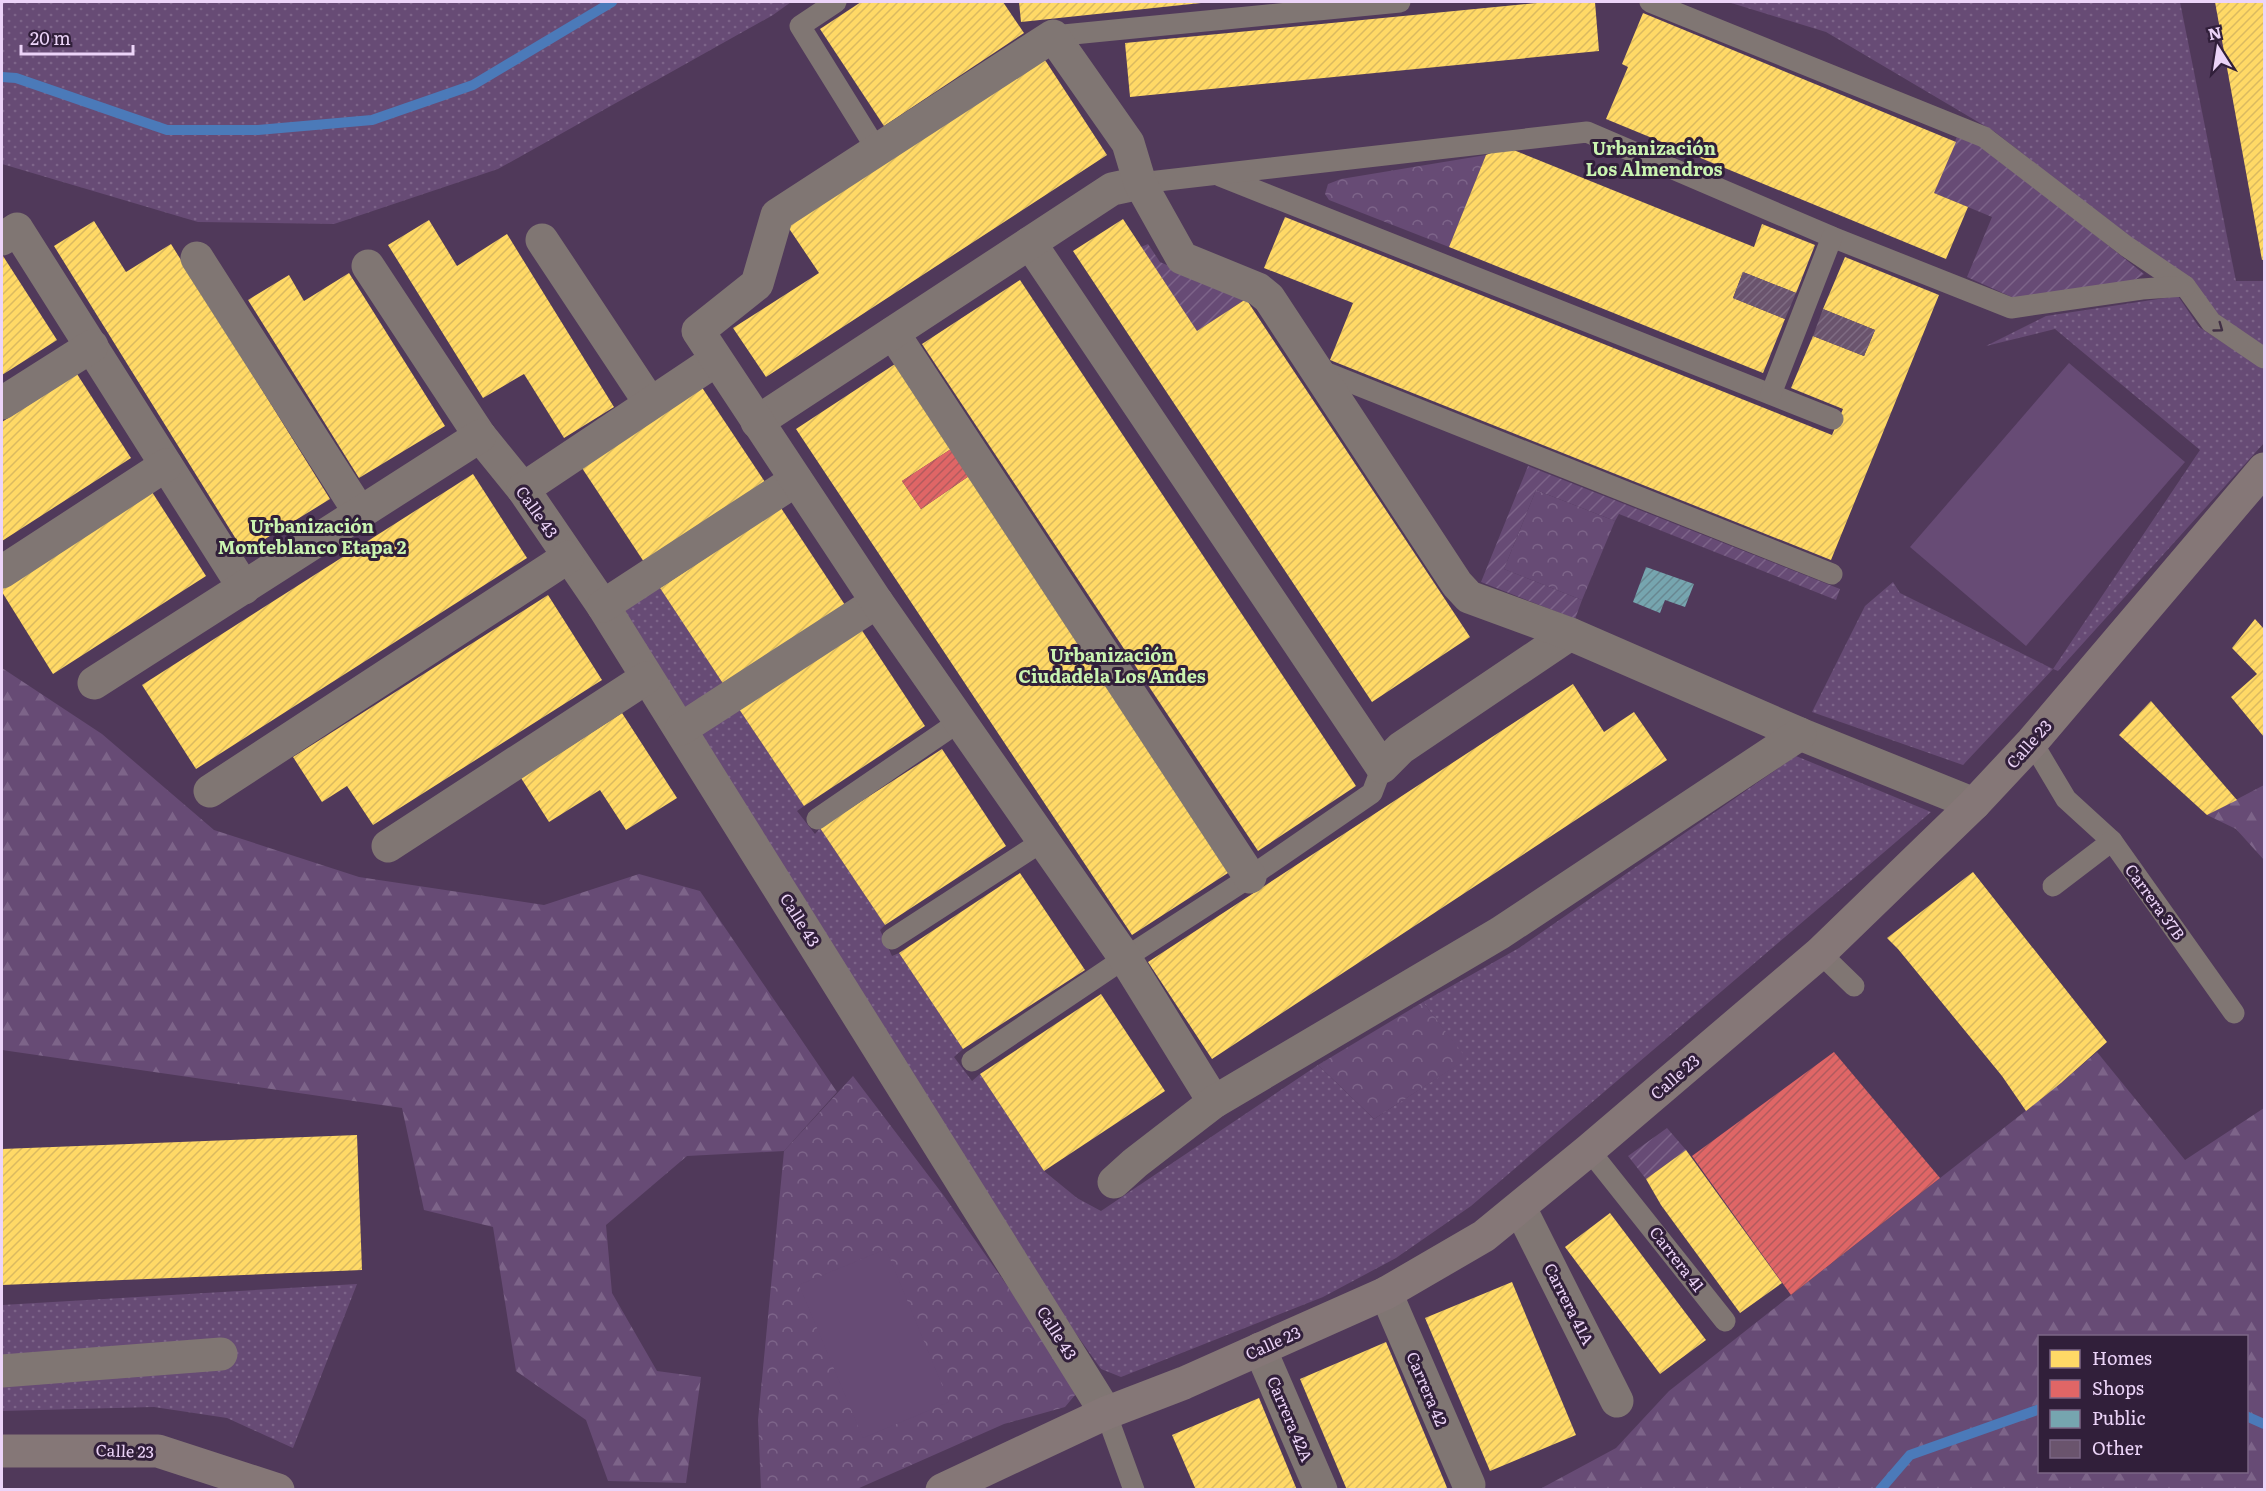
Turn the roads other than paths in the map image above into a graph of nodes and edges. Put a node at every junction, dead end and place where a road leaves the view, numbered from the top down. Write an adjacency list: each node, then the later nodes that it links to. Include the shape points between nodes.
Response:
1 (836, 2): 5 (lane, via 800,26)
2 (1400, 2): 4 (lane)
3 (1650, 2): 14 (lane, via 1984,137 2126,246)
4 (1053, 36): 5 (street); 7 (street, via 1128,143)
5 (877, 150): 18 (street, via 777,215 757,284 698,331)
6 (1215, 175): 7 (lane); 8 (lane, via 1587,132); 20 (lane)
7 (1140, 183): 11 (street, via 1113,189); 19 (street, via 1182,258 1258,289 1269,298)
8 (1832, 237): 14 (lane, via 2012,308); 20 (lane)
9 (2, 238): 16 (street, via 17,229)
10 (542, 240): 21 (street)
11 (1030, 243): 15 (street); 44 (street)
12 (197, 258): 30 (street)
13 (368, 266): 25 (street, Calle 43)
14 (2185, 286): 17 (lane, one-way to 17, via 2211,322)
15 (893, 333): 24 (street); 51 (street)
16 (92, 346): 22 (street); 26 (street)
17 (2265, 358)
18 (716, 360): 21 (street); 24 (street)
19 (1316, 368): 33 (lane); 37 (street, via 1456,585 1469,597)
20 (1771, 394): 23 (lane)
21 (650, 403): 29 (street)
22 (2, 404)
23 (1833, 419)
24 (758, 422): 28 (street)
25 (480, 436): 29 (street, Calle 43); 30 (street)
26 (166, 465): 32 (street); 34 (street)
27 (2264, 470): 43 (main road, Calle 23)
28 (796, 480): 35 (street); 36 (street)
29 (523, 489): 31 (street, Calle 43)
30 (360, 513): 34 (street)
31 (568, 557): 36 (street, Calle 43); 45 (street)
32 (2, 572)
33 (1832, 574)
34 (244, 588): 39 (street)
35 (877, 602): 40 (street); 41 (street)
36 (603, 606): 38 (street, Calle 43)
37 (1570, 634): 42 (street); 44 (street, via 1401,748)
38 (646, 678): 41 (street, Calle 43); 50 (street)
39 (94, 683)
40 (960, 721): 47 (lane); 48 (street)
41 (681, 729): 69 (street, Calle 43)
42 (1800, 734): 46 (street); 59 (street, via 1500,933)
43 (2032, 742): 46 (main road, Calle 23); 49 (lane, Carrera 37B, via 2066,799)
44 (1382, 767): 51 (lane, via 1372,793)
45 (210, 791)
46 (1974, 804): 54 (main road, Calle 23)
47 (817, 819)
48 (1043, 841): 53 (lane); 55 (street)
49 (2112, 841): 52 (lane); 57 (lane, Carrera 37B)
50 (388, 846)
51 (1250, 877): 55 (lane)
52 (2053, 886)
53 (892, 939)
54 (1820, 953): 56 (lane); 60 (main road, Calle 23)
55 (1125, 958): 58 (lane); 59 (street)
56 (1854, 986)
57 (2234, 1013)
58 (972, 1061)
59 (1214, 1102): 61 (street)
60 (1589, 1150): 62 (main road, Calle 23); 64 (lane, Carrera 41)
61 (1114, 1182)
62 (1520, 1208): 63 (main road, Calle 23, via 1484,1236); 68 (street, Carrera 41A)
63 (1386, 1293): 65 (main road, Calle 23); 71 (street, Carrera 42)
64 (1725, 1322)
65 (1260, 1349): 69 (main road, Calle 23); 75 (street, Carrera 42A)
66 (221, 1354): 67 (street)
67 (2, 1371)
68 (1617, 1401)
69 (1106, 1413): 73 (main road, Calle 23); 74 (lane)
70 (2, 1451): 72 (main road, Calle 23, via 158,1451)
71 (1469, 1485)
72 (278, 1490)
73 (942, 1490)
74 (1134, 1490)
75 (1321, 1490)

